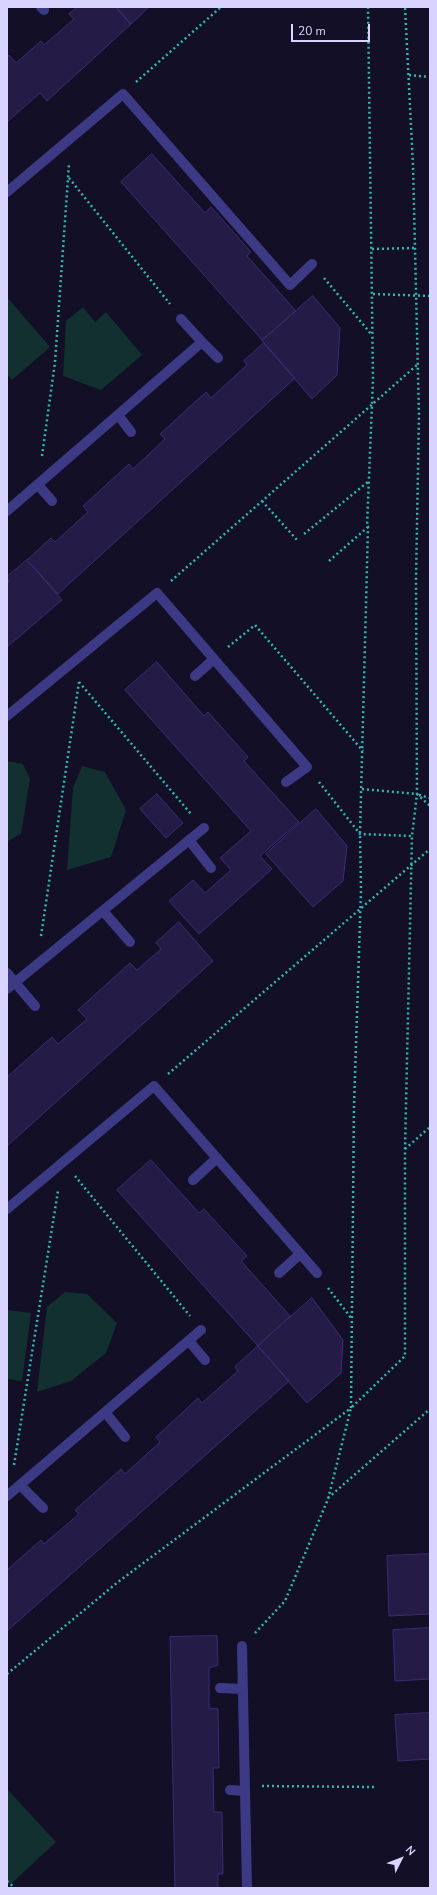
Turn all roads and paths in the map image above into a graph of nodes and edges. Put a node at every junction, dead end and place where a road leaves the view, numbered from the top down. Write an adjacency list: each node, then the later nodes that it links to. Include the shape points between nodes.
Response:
1 (221, 7): 6 (path)
2 (368, 7): 11 (path)
3 (405, 7): 4 (path)
4 (409, 75): 5 (path); 10 (path)
5 (430, 77)
6 (123, 94): 7 (lane); 12 (lane, via 290,285)
7 (71, 138): 8 (path); 9 (lane)
8 (68, 178): 16 (path); 25 (path, via 55,362)
9 (7, 192)
10 (414, 248): 11 (path); 14 (path)
11 (372, 249): 13 (path)
12 (312, 264): 17 (path)
13 (372, 294): 14 (path); 17 (path)
14 (415, 295): 15 (path); 20 (path)
15 (430, 296)
16 (181, 319): 18 (lane)
17 (373, 336): 21 (path)
18 (202, 342): 19 (lane); 22 (lane)
19 (218, 358)
20 (417, 365): 21 (path); 43 (path)
21 (372, 404): 24 (path); 27 (path)
22 (118, 415): 23 (lane); 25 (lane)
23 (131, 432)
24 (368, 481): 29 (path); 30 (path)
25 (38, 485): 26 (lane); 28 (lane)
26 (52, 501)
27 (262, 501): 31 (path); 33 (path)
28 (8, 509)
29 (368, 527): 32 (path); 39 (path)
30 (304, 534)
31 (297, 540)
32 (329, 561)
33 (158, 593): 34 (lane); 35 (lane)
34 (84, 653): 37 (path); 38 (lane)
35 (214, 659): 36 (lane); 39 (path, via 255,625); 40 (lane)
36 (195, 676)
37 (79, 682): 46 (path); 56 (path)
38 (7, 716)
39 (363, 752): 42 (path)
40 (307, 767): 41 (lane); 47 (path)
41 (286, 782)
42 (362, 789): 43 (path); 47 (path)
43 (417, 794): 44 (path); 45 (path); 48 (path)
44 (430, 798)
45 (430, 806)
46 (204, 828): 49 (lane)
47 (360, 834): 48 (path); 54 (path)
48 (412, 836): 51 (path)
49 (189, 840): 52 (lane); 53 (lane)
50 (430, 849): 51 (path)
51 (413, 865): 54 (path); 62 (path)
52 (211, 868)
53 (103, 911): 55 (lane); 56 (lane)
54 (360, 911): 60 (path); 70 (path, via 354,1106)
55 (130, 942)
56 (37, 965): 58 (lane)
57 (7, 973): 58 (lane)
58 (11, 986): 59 (lane)
59 (35, 1006)
60 (154, 1086): 63 (lane); 64 (lane)
61 (430, 1127): 62 (path)
62 (405, 1150): 74 (path, via 405,1356)
63 (217, 1158): 65 (lane); 67 (lane)
64 (63, 1162): 66 (lane); 71 (path); 79 (path)
65 (193, 1180)
66 (7, 1209)
67 (300, 1254): 68 (lane); 69 (lane)
68 (279, 1272)
69 (317, 1273): 70 (path)
70 (352, 1318): 74 (path)
71 (201, 1330): 72 (lane)
72 (189, 1340): 73 (lane); 76 (lane)
73 (205, 1360)
74 (351, 1408): 80 (path); 83 (path, via 118,1582)
75 (430, 1409): 80 (path)
76 (105, 1412): 77 (lane); 78 (lane)
77 (125, 1437)
78 (20, 1485): 79 (lane); 81 (lane)
79 (8, 1495)
80 (328, 1499): 82 (path, via 285,1601)
81 (44, 1508)
82 (242, 1646): 85 (lane)
83 (7, 1674)
84 (220, 1688): 85 (lane)
85 (243, 1689): 87 (lane)
86 (376, 1787): 87 (path)
87 (244, 1788): 88 (lane); 91 (lane)
88 (230, 1790)
89 (7, 1881): 90 (path)
90 (15, 1888)
91 (247, 1888)

